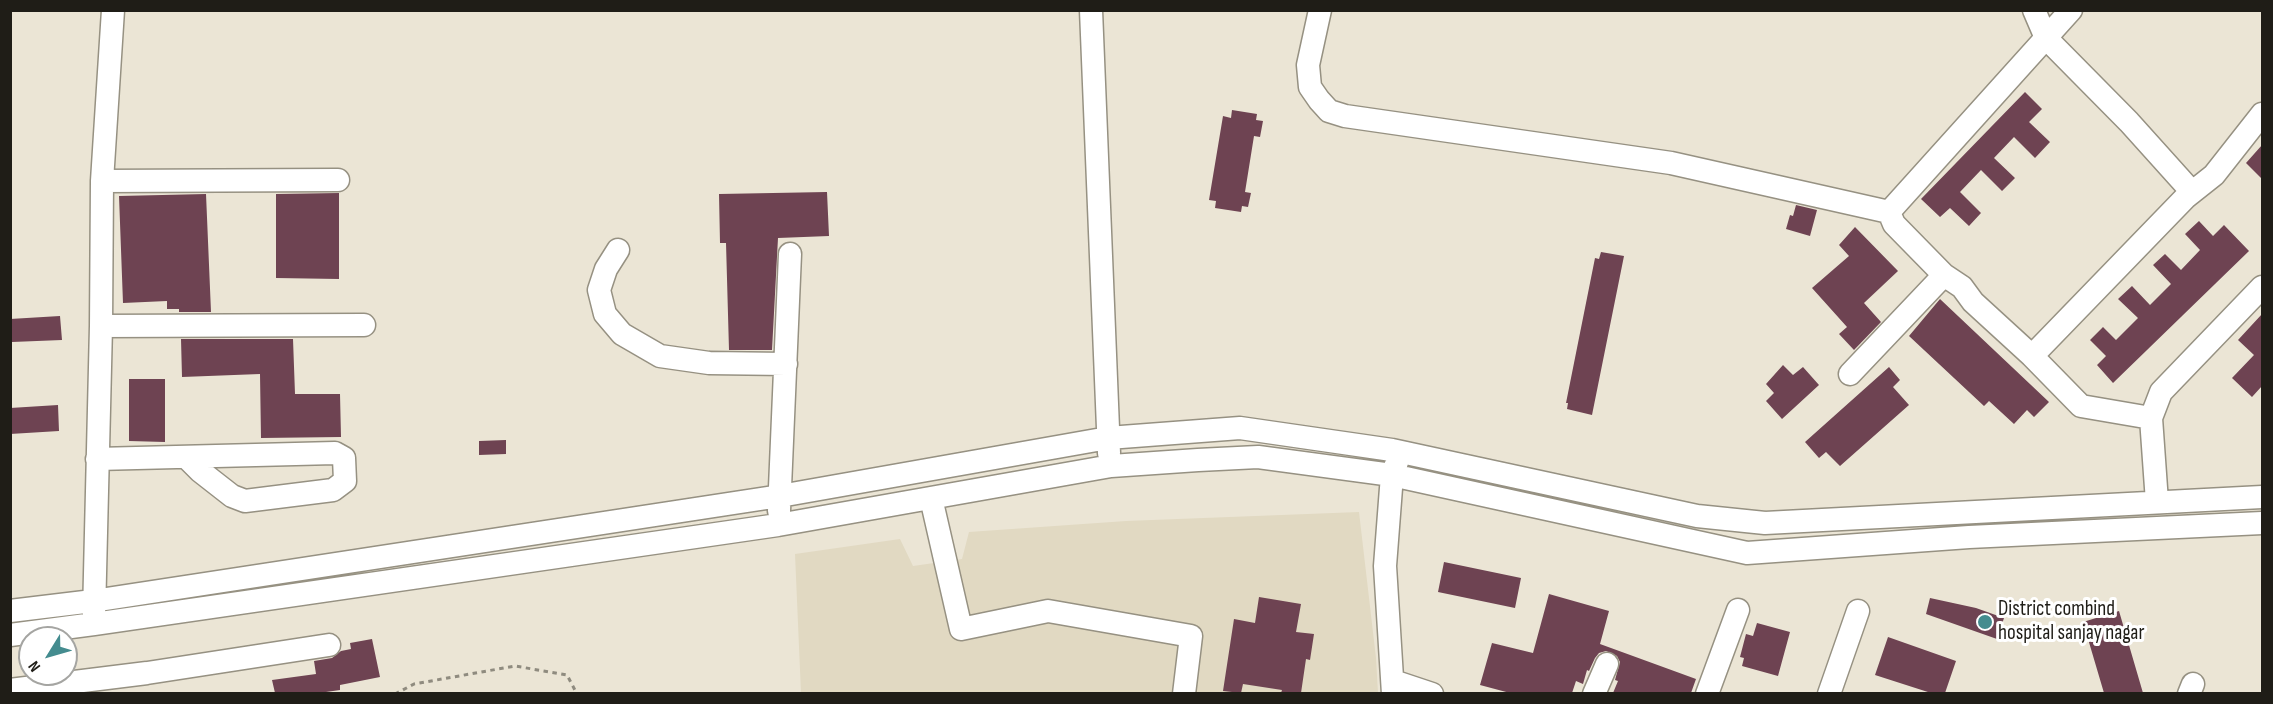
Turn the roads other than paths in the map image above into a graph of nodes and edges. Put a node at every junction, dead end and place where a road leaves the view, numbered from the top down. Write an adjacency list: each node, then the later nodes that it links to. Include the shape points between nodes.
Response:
1 (113, 10): 9 (street)
2 (1091, 10): 22 (street)
3 (1320, 10): 11 (street, via 1308,66 1310,87 1329,111 1671,163)
4 (2034, 10): 6 (street)
5 (2071, 10): 6 (street)
6 (2046, 38): 10 (street); 11 (street)
7 (2262, 114): 10 (street, via 2214,175)
8 (338, 180): 9 (street)
9 (102, 181): 17 (street)
10 (2192, 192): 18 (street)
11 (1889, 212): 14 (street, via 1894,224)
12 (618, 250): 19 (street, via 598,290 605,314 622,334 660,356 709,363)
13 (790, 254): 19 (street)
14 (1944, 276): 18 (street, via 1962,287); 20 (street)
15 (2262, 287): 21 (street, via 2161,392)
16 (364, 325): 17 (street)
17 (101, 326): 25 (street)
18 (2032, 356): 21 (street, via 2081,406)
19 (786, 364): 28 (street)
20 (1851, 374)
21 (2151, 418): 31 (street)
22 (1108, 438): 23 (street, via 1240,428); 26 (street); 28 (street)
23 (1401, 452): 27 (street); 31 (street, via 1697,516 1765,523)
24 (186, 457): 24 (street, via 335,453 344,458 345,481 333,490 245,501 232,496); 25 (street)
25 (97, 459): 34 (street)
26 (1111, 466): 27 (street, via 1258,457); 30 (street)
27 (1392, 475): 32 (street, via 1747,553 1969,537); 42 (street, via 1385,566)
28 (780, 496): 33 (street); 34 (street)
29 (2262, 497): 31 (street)
30 (931, 498): 33 (street); 44 (street, via 961,629 1048,612 1191,636)
31 (2157, 502)
32 (2262, 523)
33 (778, 525): 38 (street)
34 (93, 601): 36 (street); 38 (street)
35 (1738, 610): 47 (street)
36 (10, 611)
37 (1858, 611): 48 (street)
38 (94, 624): 39 (street)
39 (10, 635)
40 (329, 645): 43 (street)
41 (1607, 664): 46 (street)
42 (1393, 687): 45 (street)
43 (10, 690)
44 (1184, 693)
45 (1432, 693)
46 (1594, 693)
47 (1707, 693)
48 (1829, 693)

